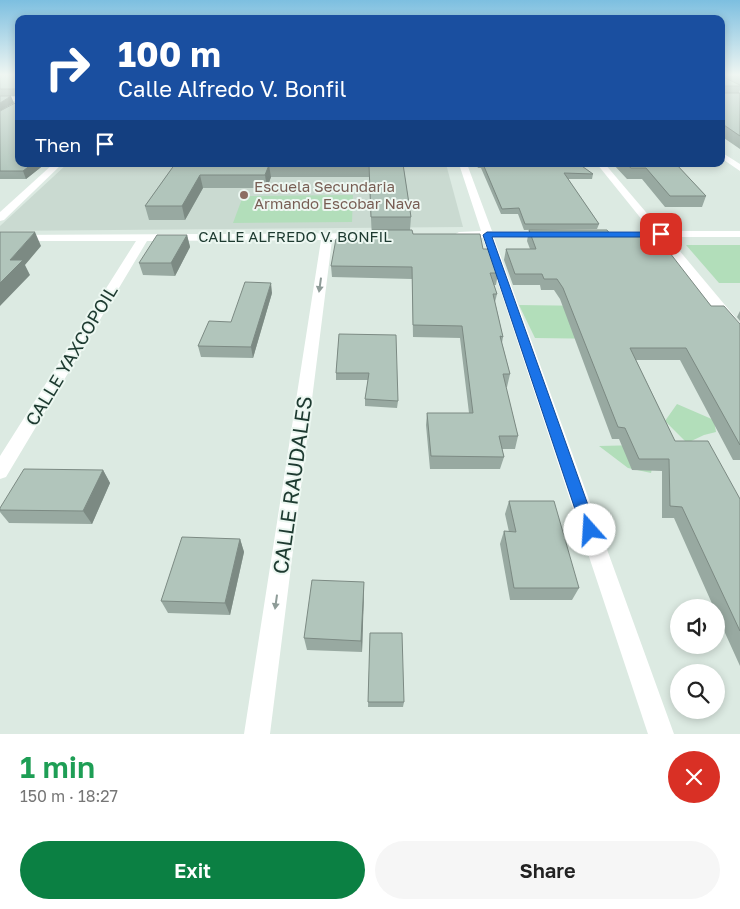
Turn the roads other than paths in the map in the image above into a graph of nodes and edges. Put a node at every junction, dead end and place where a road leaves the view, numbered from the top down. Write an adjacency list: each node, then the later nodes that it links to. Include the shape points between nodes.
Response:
1 (725, 157): 5 (street)
2 (55, 167): 6 (street)
3 (464, 167): 12 (street)
4 (604, 167): 9 (street)
5 (740, 168)
6 (0, 218)
7 (555, 234): 12 (street)
8 (584, 234): 9 (street)
9 (661, 234): 10 (street); 17 (street)
10 (740, 234)
11 (449, 235): 12 (street)
12 (487, 235): 20 (street)
13 (326, 236): 14 (street, CALLE ALFREDO V. BONFIL); 16 (street, CALLE ALFREDO V. BONFIL); 19 (street, CALLE RAUDALES, one-way to 19)
14 (402, 236)
15 (0, 238): 16 (street, CALLE ALFREDO V. BONFIL)
16 (143, 238): 18 (street, CALLE YAXCOPOIL)
17 (740, 332)
18 (0, 472)
19 (257, 734)
20 (660, 734)

